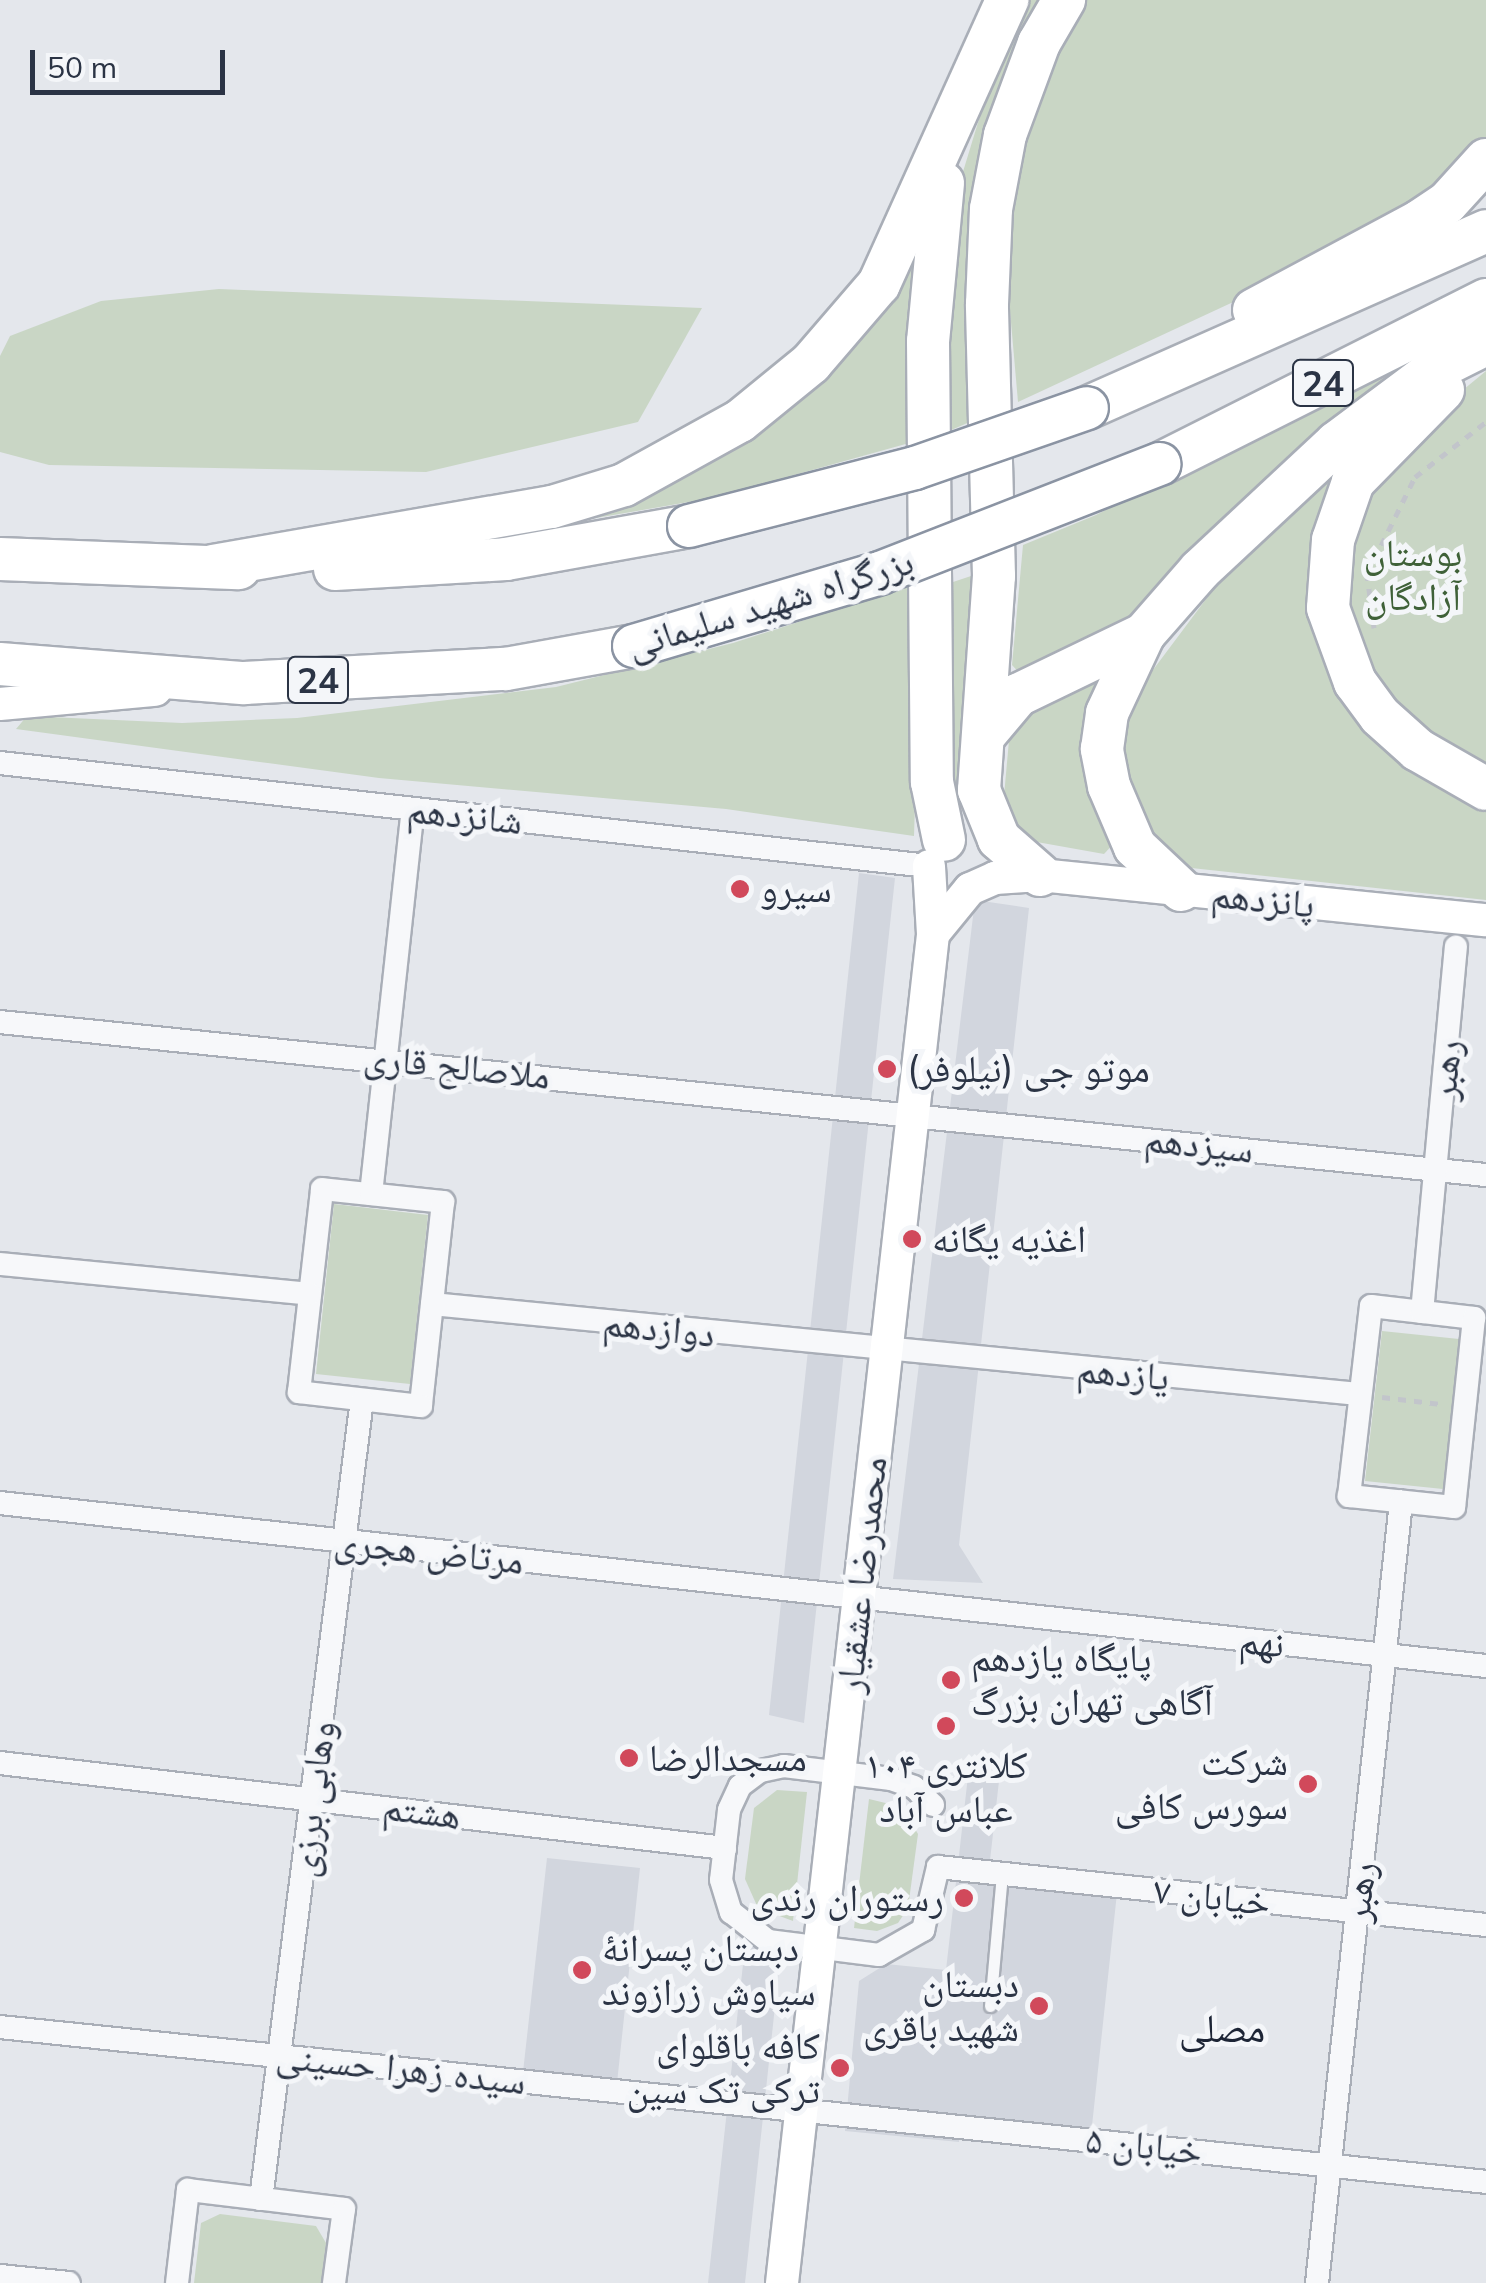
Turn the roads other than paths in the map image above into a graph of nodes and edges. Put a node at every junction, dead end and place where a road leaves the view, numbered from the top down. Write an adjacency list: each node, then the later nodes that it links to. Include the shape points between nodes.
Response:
1 (1007, 0): 3 (highway)
2 (1064, 0): 16 (highway, via 1018,91 991,210 986,304 994,576)
3 (951, 133): 11 (highway, via 868,300 811,363 710,441 624,485 533,512); 21 (highway, via 928,341)
4 (1486, 160): 9 (highway, via 1446,203 1250,312)
5 (1486, 231): 9 (highway, 24)
6 (1486, 300): 14 (highway, بزرگراه شهید سلیمانی / 24, bridge, via 1160,464 880,573 634,646 506,669)
7 (1486, 344): 12 (highway, via 1434,370 1336,443 1200,570)
8 (1486, 356): 18 (highway, via 1411,418 1353,482 1332,540 1328,608 1355,682 1380,716 1430,759)
9 (1166, 377): 11 (highway, 24, bridge, via 915,468 688,526 506,558 398,568)
10 (0, 558): 11 (highway, 24)
11 (213, 566)
12 (1144, 634): 16 (highway, via 1018,695); 23 (highway, via 1107,713 1102,748 1109,786 1136,847)
13 (0, 664): 14 (highway, بزرگراه شهید سلیمانی / 24)
14 (244, 683): 15 (main road)
15 (0, 704)
16 (986, 733): 19 (highway)
17 (0, 764): 20 (street, شانزدهم)
18 (1486, 789)
19 (979, 790): 21 (highway); 22 (highway, via 1000,839)
20 (413, 809): 21 (street, شانزدهم); 28 (street)
21 (937, 853): 25 (main road, محمدرضا عشقیار)
22 (1040, 875): 23 (main road, پانزدهم); 25 (main road, پانزدهم, via 996,878 970,888)
23 (1181, 890): 24 (main road, پانزدهم)
24 (1486, 920)
25 (933, 934): 29 (main road, محمدرضا عشقیار)
26 (1456, 947): 30 (street, رهبر)
27 (0, 1022): 28 (street, ملاصالح قاری)
28 (386, 1059): 29 (street, ملاصالح قاری); 32 (street)
29 (913, 1113): 30 (street, سیزدهم); 37 (main road, محمدرضا عشقیار)
30 (1436, 1170): 31 (street, سیزدهم); 36 (street, رهبر)
31 (1486, 1175)
32 (371, 1194): 34 (street, via 322,1188); 35 (street, via 443,1202)
33 (0, 1264): 34 (street)
34 (310, 1294): 39 (street, via 299,1392)
35 (432, 1304): 37 (street, دوازدهم); 39 (street, via 421,1406)
36 (1422, 1312): 38 (street, via 1370,1306); 40 (street, via 1474,1318)
37 (886, 1352): 38 (street, یازدهم); 44 (main road, محمدرضا عشقیار)
38 (1359, 1394): 41 (street, via 1349,1496)
39 (362, 1400): 43 (street, وهابی برزی)
40 (1475, 1407): 41 (street, via 1454,1507)
41 (1401, 1502): 45 (street, رهبر)
42 (0, 1503): 43 (street, مرتاض هجری)
43 (345, 1541): 44 (street, مرتاض هجری); 49 (street, وهابی برزی)
44 (859, 1598): 45 (street, نهم); 48 (main road, محمدرضا عشقیار)
45 (1385, 1655): 46 (street, نهم); 53 (street, رهبر)
46 (1486, 1666)
47 (0, 1763): 49 (street, هشتم)
48 (839, 1772): 50 (street, via 902,1781); 51 (street, via 772,1767 749,1777 733,1798); 55 (main road, محمدرضا عشقیار)
49 (312, 1798): 51 (street, هشتم); 58 (street, وهابی برزی)
50 (933, 1805)
51 (725, 1848): 55 (street, via 724,1897 742,1926 768,1941)
52 (1002, 1874): 53 (street, خیابان ۷); 55 (street, خیابان ۷, via 938,1867 931,1916 912,1941 879,1955); 56 (lane)
53 (1357, 1911): 54 (street, خیابان ۷); 60 (street, رهبر)
54 (1486, 1925)
55 (820, 1948): 59 (main road, محمدرضا عشقیار)
56 (990, 2006)
57 (0, 2027): 58 (street, سیده زهرا حسینی)
58 (279, 2056): 59 (street, سیده زهرا حسینی); 62 (street, وهابی برزی)
59 (802, 2109): 60 (street, خیابان ۵); 67 (main road, محمدرضا عشقیار)
60 (1330, 2165): 61 (street, خیابان ۵); 68 (street, رهبر)
61 (1486, 2182)
62 (260, 2199): 65 (street, via 188,2190); 66 (street, via 344,2209)
63 (0, 2276): 64 (street)
64 (69, 2283)
65 (177, 2283)
66 (334, 2283)
67 (782, 2283)
68 (1317, 2283)

